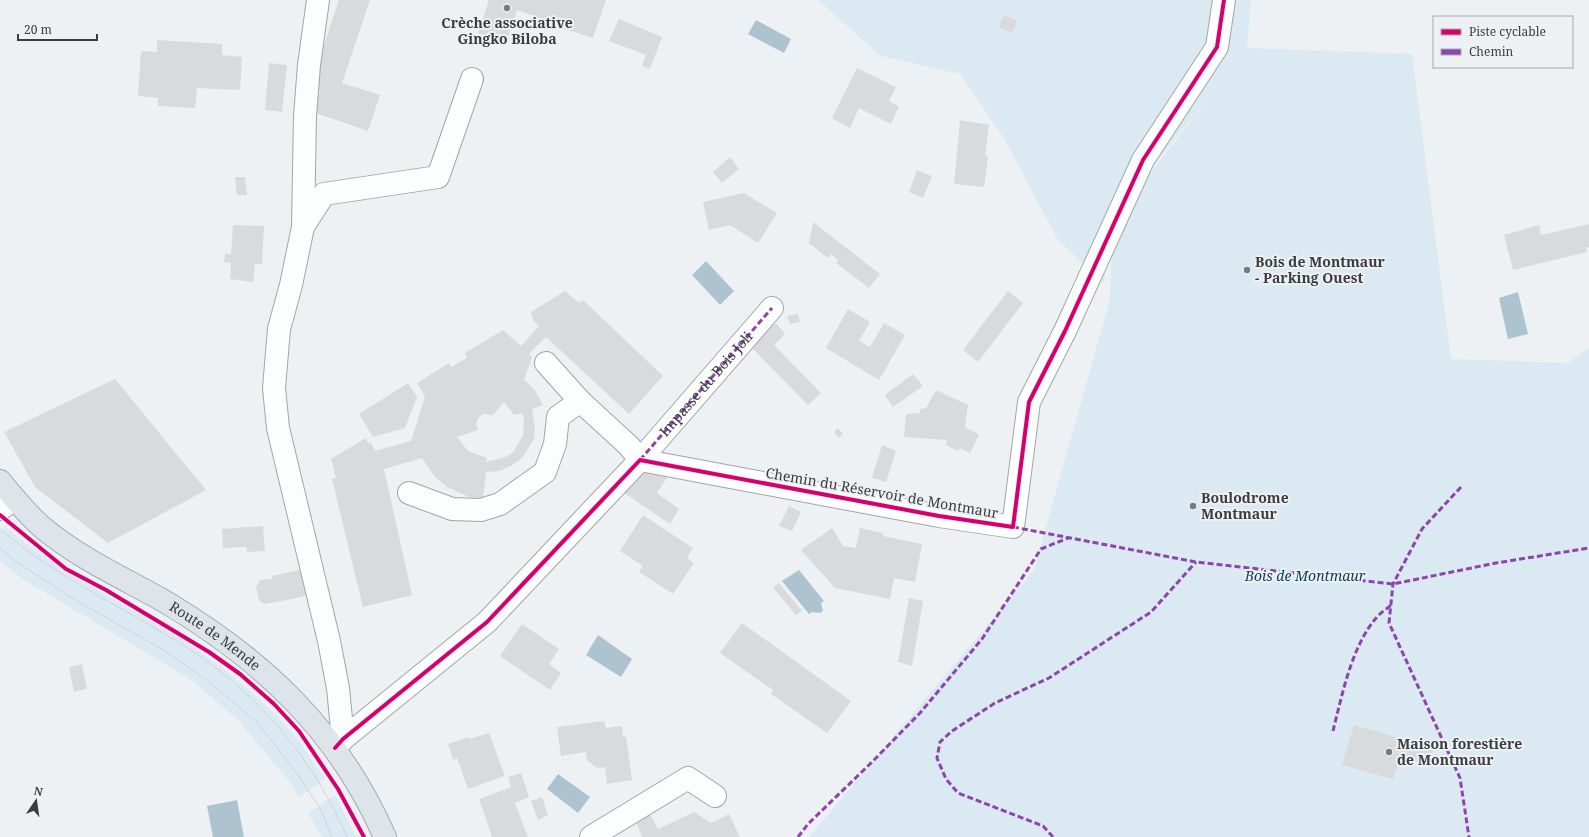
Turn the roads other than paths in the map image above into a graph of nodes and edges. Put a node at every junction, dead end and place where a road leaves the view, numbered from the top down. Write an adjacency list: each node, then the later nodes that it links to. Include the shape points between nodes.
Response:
1 (318, 0): 4 (street, via 305,116)
2 (1224, 0): 8 (street, Chemin du Réservoir de Montmaur, via 1217,47 1143,160 1065,331 1029,402 1013,527 939,516)
3 (472, 79): 4 (street, via 438,177 324,194)
4 (304, 227): 12 (street, via 279,329 274,388 278,428 329,640 338,688)
5 (772, 308): 8 (street, Impasse du Bois Joli)
6 (546, 363): 7 (street)
7 (580, 401): 8 (street, via 629,446); 10 (street, via 558,417 555,444 545,472 500,504 481,510 452,509)
8 (640, 460): 12 (street, via 487,622)
9 (0, 481): 11 (main road, Route de Mende)
10 (408, 493)
11 (7, 504): 12 (main road, Route de Mende, via 87,558 224,639)
12 (339, 744): 14 (main road, Route de Mende)
13 (715, 796): 15 (street, via 688,778)
14 (385, 837)
15 (591, 837)

